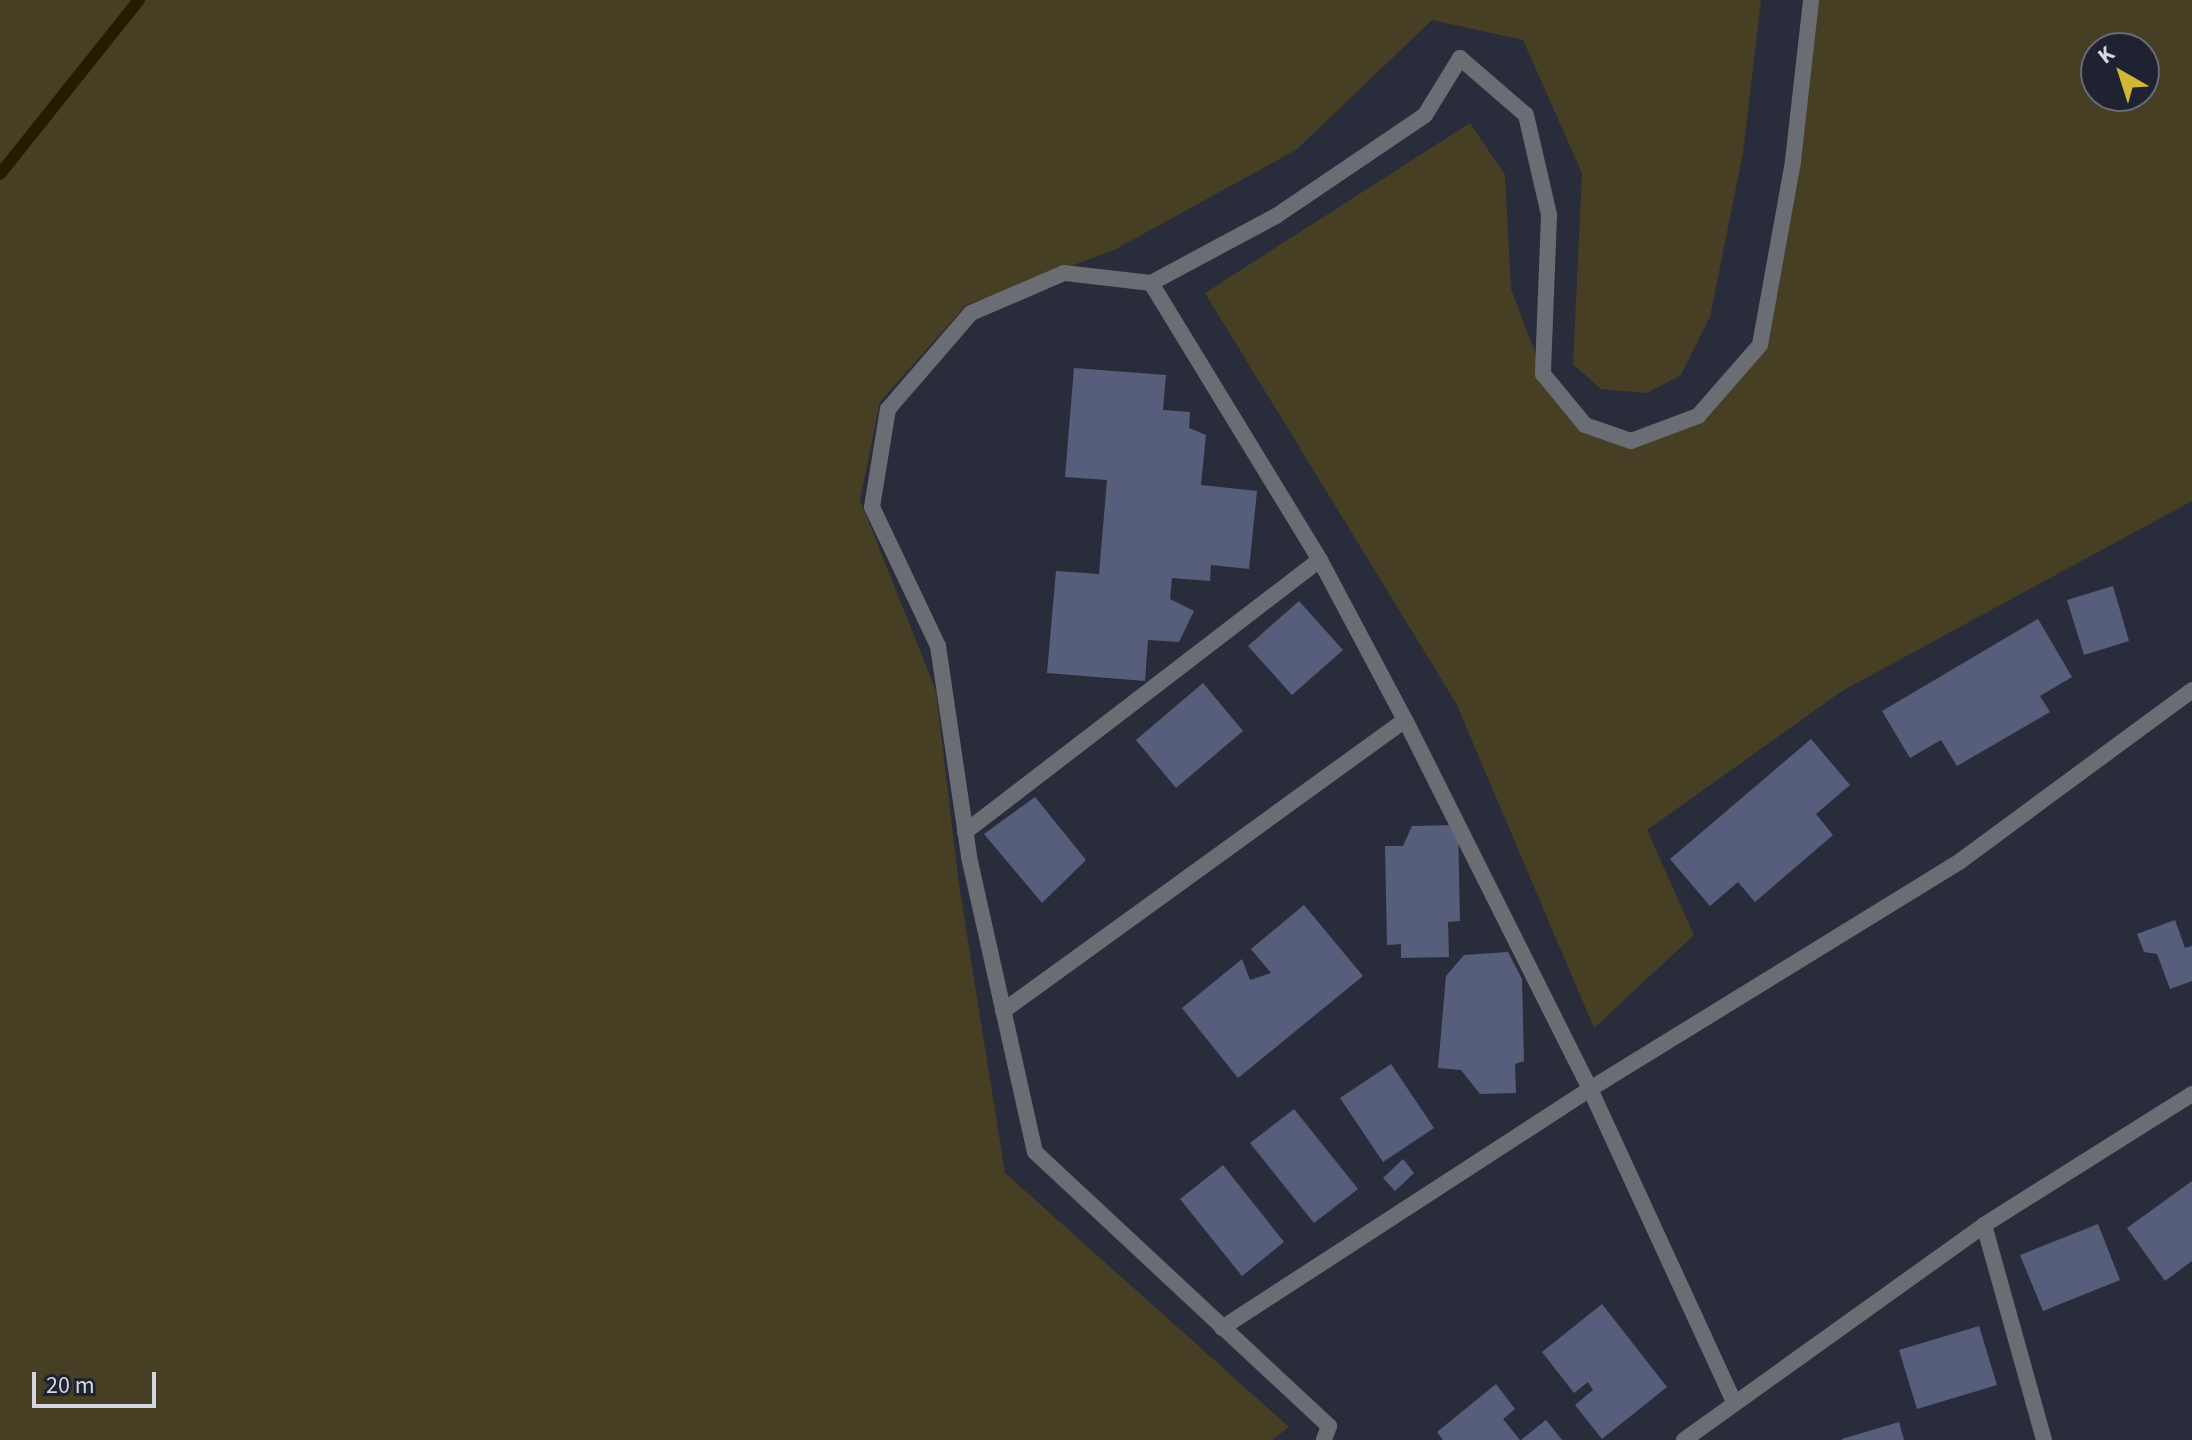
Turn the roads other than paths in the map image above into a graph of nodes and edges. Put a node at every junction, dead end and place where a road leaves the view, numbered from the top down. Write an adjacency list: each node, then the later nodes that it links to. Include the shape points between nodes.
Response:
1 (1811, 0): 2 (street, via 1793,161 1760,345 1698,416 1631,441 1585,425 1543,374 1549,215 1526,115 1460,58 1425,115 1276,216)
2 (1151, 283): 3 (street); 6 (street, via 1064,273 971,313 888,409 872,507 938,646)
3 (1320, 560): 5 (street); 6 (street)
4 (2192, 690): 8 (street, via 1959,862)
5 (1405, 720): 7 (street); 8 (street)
6 (965, 832): 7 (street)
7 (1003, 1011): 11 (street, via 1035,1152)
8 (1590, 1089): 11 (street); 12 (street)
9 (2192, 1094): 10 (street)
10 (1984, 1225): 12 (street); 15 (street)
11 (1222, 1328): 13 (street, via 1329,1426)
12 (1734, 1402): 14 (street)
13 (1324, 1440)
14 (1684, 1440)
15 (2044, 1440)

